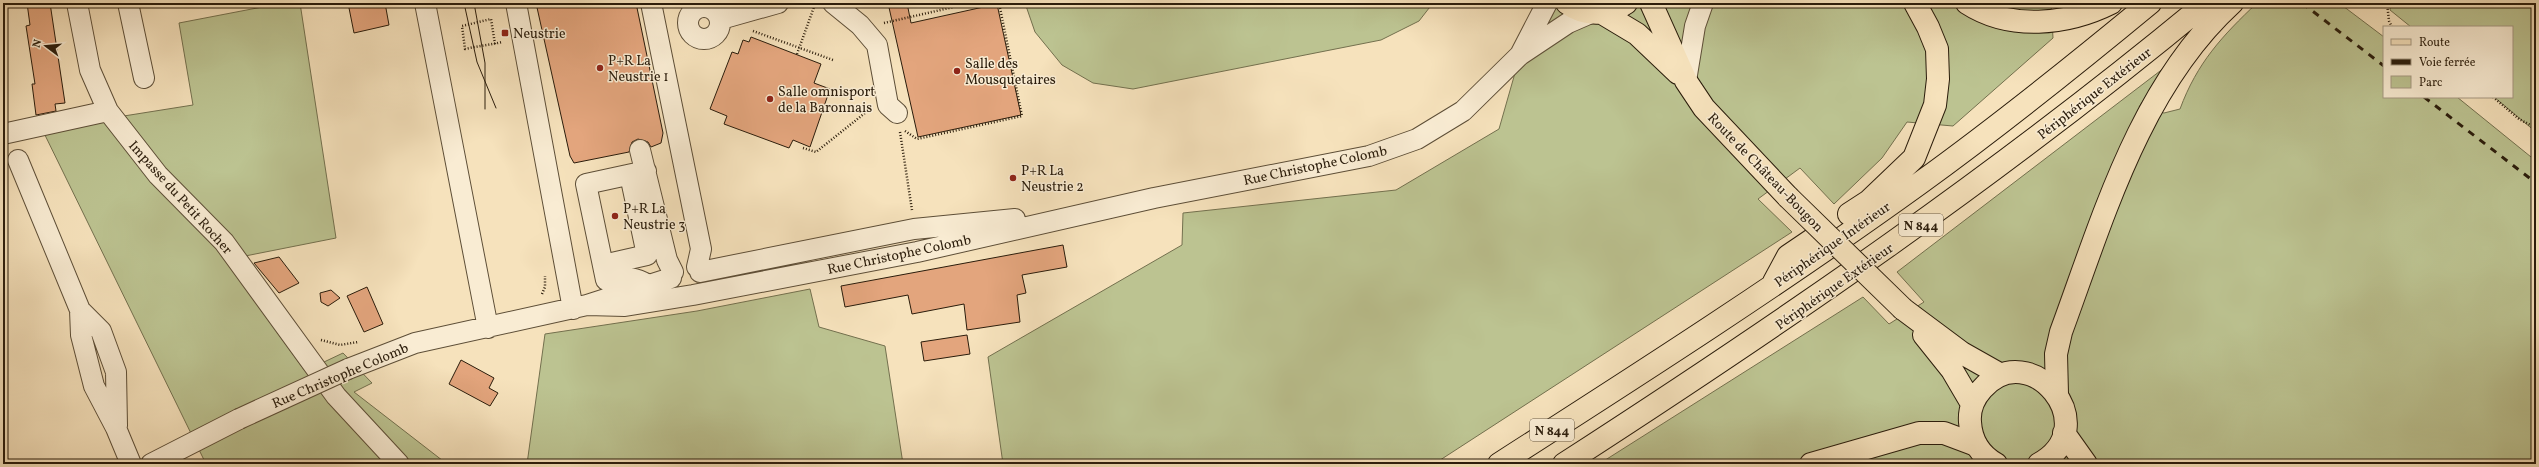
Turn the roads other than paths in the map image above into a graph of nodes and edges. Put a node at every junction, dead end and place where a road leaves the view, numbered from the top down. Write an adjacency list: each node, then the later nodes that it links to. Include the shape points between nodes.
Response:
1 (77, 3): 25 (street, Impasse du Petit Rocher, via 90,70)
2 (128, 3): 23 (street)
3 (425, 3): 40 (street)
4 (516, 3): 38 (street)
5 (651, 3): 33 (street, via 701,249)
6 (778, 3): 21 (street)
7 (834, 3): 26 (street, via 877,45)
8 (1547, 3): 22 (street, Rue Christophe Colomb)
9 (1567, 3): 20 (main road, Route de Château-Bougon, via 1576,9)
10 (1626, 3): 20 (main road, via 1617,9)
11 (1651, 3): 24 (main road, Route de Château-Bougon)
12 (1703, 3): 24 (street, via 1695,26)
13 (1915, 3): 36 (main road, via 1937,49 1938,78 1935,105 1914,158 1869,201 1788,256)
14 (1968, 3): 15 (main road, via 1999,17 2024,22 2048,22 2078,16)
15 (2111, 3)
16 (2150, 3): 36 (main road, Périphérique Intérieur / N 844, via 2055,82 1919,184)
17 (2206, 3): 50 (main road, Périphérique Extérieur / N 844, via 2064,118 1910,233 1780,323)
18 (2232, 3): 42 (main road, via 2187,52 2147,114 2061,332 2056,354)
19 (689, 8): 21 (street, via 709,7); 21 (street, via 688,28 697,39 703,40 716,33)
20 (1596, 13): 22 (street, Rue Christophe Colomb, via 1568,23); 24 (main road, Route de Château-Bougon, via 1636,34)
21 (721, 18)
22 (1520, 55): 31 (street, Rue Christophe Colomb, via 1463,110 1417,139 1396,148 1342,162)
23 (144, 78)
24 (1686, 80): 39 (main road, Route de Château-Bougon, bridge, via 1704,108 1788,196)
25 (108, 111): 27 (street); 48 (street, Impasse du Petit Rocher, via 158,175 224,242 336,396)
26 (894, 115)
27 (3, 134)
28 (640, 150): 30 (street)
29 (18, 160): 46 (street, via 80,310 101,331 116,372 116,428)
30 (638, 173): 32 (street, via 647,255); 32 (street, via 586,184); 34 (street)
31 (1104, 209): 33 (street, Rue Christophe Colomb, via 914,229); 37 (street, Rue Christophe Colomb, via 917,252)
32 (603, 265): 35 (street, via 606,280 626,276 639,279)
33 (698, 269): 34 (street, via 684,264); 37 (street, via 701,284)
34 (672, 275): 35 (street, Rue Christophe Colomb, via 659,283); 37 (street, via 673,286 678,292)
35 (648, 285): 38 (street, Rue Christophe Colomb)
36 (1771, 286): 49 (main road, Périphérique Intérieur / N 844)
37 (690, 295): 38 (street, Rue Christophe Colomb, via 625,306)
38 (580, 307): 40 (street, Rue Christophe Colomb)
39 (1903, 309): 41 (main road, Route de Château-Bougon, via 1962,353); 43 (main road, Route de Château-Bougon, via 1952,370)
40 (488, 328): 47 (street, Rue Christophe Colomb, bridge, via 415,343 348,370 239,419)
41 (2001, 376): 42 (main road, via 2015,373 2033,375 2046,382); 43 (main road, via 1984,387)
42 (2057, 394): 44 (main road, via 2065,411)
43 (1972, 404): 45 (main road, via 1970,427)
44 (2064, 433): 53 (main road, via 2055,452); 54 (main road)
45 (1976, 445): 51 (main road, via 1944,433 1919,434); 52 (main road, via 1984,456)
46 (132, 464)
47 (151, 464)
48 (399, 464)
49 (1499, 464)
50 (1564, 464)
51 (1812, 464)
52 (1996, 464)
53 (2039, 464)
54 (2086, 464)

